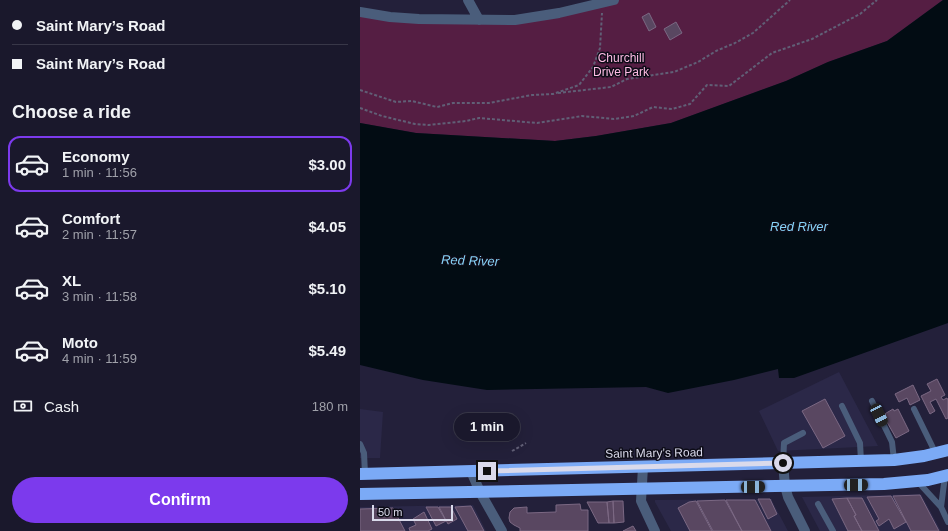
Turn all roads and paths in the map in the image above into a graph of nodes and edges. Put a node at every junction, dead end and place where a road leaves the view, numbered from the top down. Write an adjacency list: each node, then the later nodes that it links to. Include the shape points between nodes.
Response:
1 (468, 0): 7 (street)
2 (614, 0): 5 (street)
3 (790, 0): 9 (path, via 753,33 692,65 674,72 627,79 612,86)
4 (878, 0): 10 (path, via 860,14 812,39 772,53 728,86 707,85 690,104 672,109 653,107 634,116 614,119 582,116 537,123 479,118 429,125 382,116)
5 (600, 4): 7 (street, via 515,20); 9 (path, via 600,48 593,67 579,85)
6 (360, 12): 7 (street, via 419,19)
7 (479, 20)
8 (360, 90): 9 (path, via 396,102 437,107 454,103 489,103)
9 (553, 94)
10 (360, 108)
11 (872, 401): 20 (lane, via 892,442)
12 (842, 406): 21 (lane, via 860,443)
13 (914, 409): 19 (lane)
14 (803, 433): 22 (lane, via 784,443)
15 (526, 443): 18 (path)
16 (360, 444): 25 (lane, via 364,453)
17 (948, 450): 19 (highway, Saint Mary’s Road)
18 (512, 451)
19 (936, 454): 20 (highway, Saint Mary’s Road)
20 (894, 460): 21 (highway, Saint Mary’s Road)
21 (861, 461): 22 (highway, Saint Mary’s Road)
22 (783, 463): 23 (highway, Saint Mary’s Road); 28 (street)
23 (644, 467): 24 (highway, Saint Mary’s Road); 29 (street)
24 (471, 471): 25 (highway, Saint Mary’s Road); 30 (street)
25 (362, 474)
26 (947, 476): 27 (highway); 33 (lane)
27 (918, 482): 28 (highway); 33 (lane)
28 (785, 486): 29 (highway); 37 (street)
29 (642, 489): 30 (highway); 36 (street, via 641,501)
30 (480, 492): 31 (highway); 35 (street)
31 (360, 494)
32 (818, 504): 38 (lane)
33 (941, 507): 34 (lane)
34 (948, 522)
35 (502, 531)
36 (655, 531)
37 (805, 531)
38 (833, 531)

